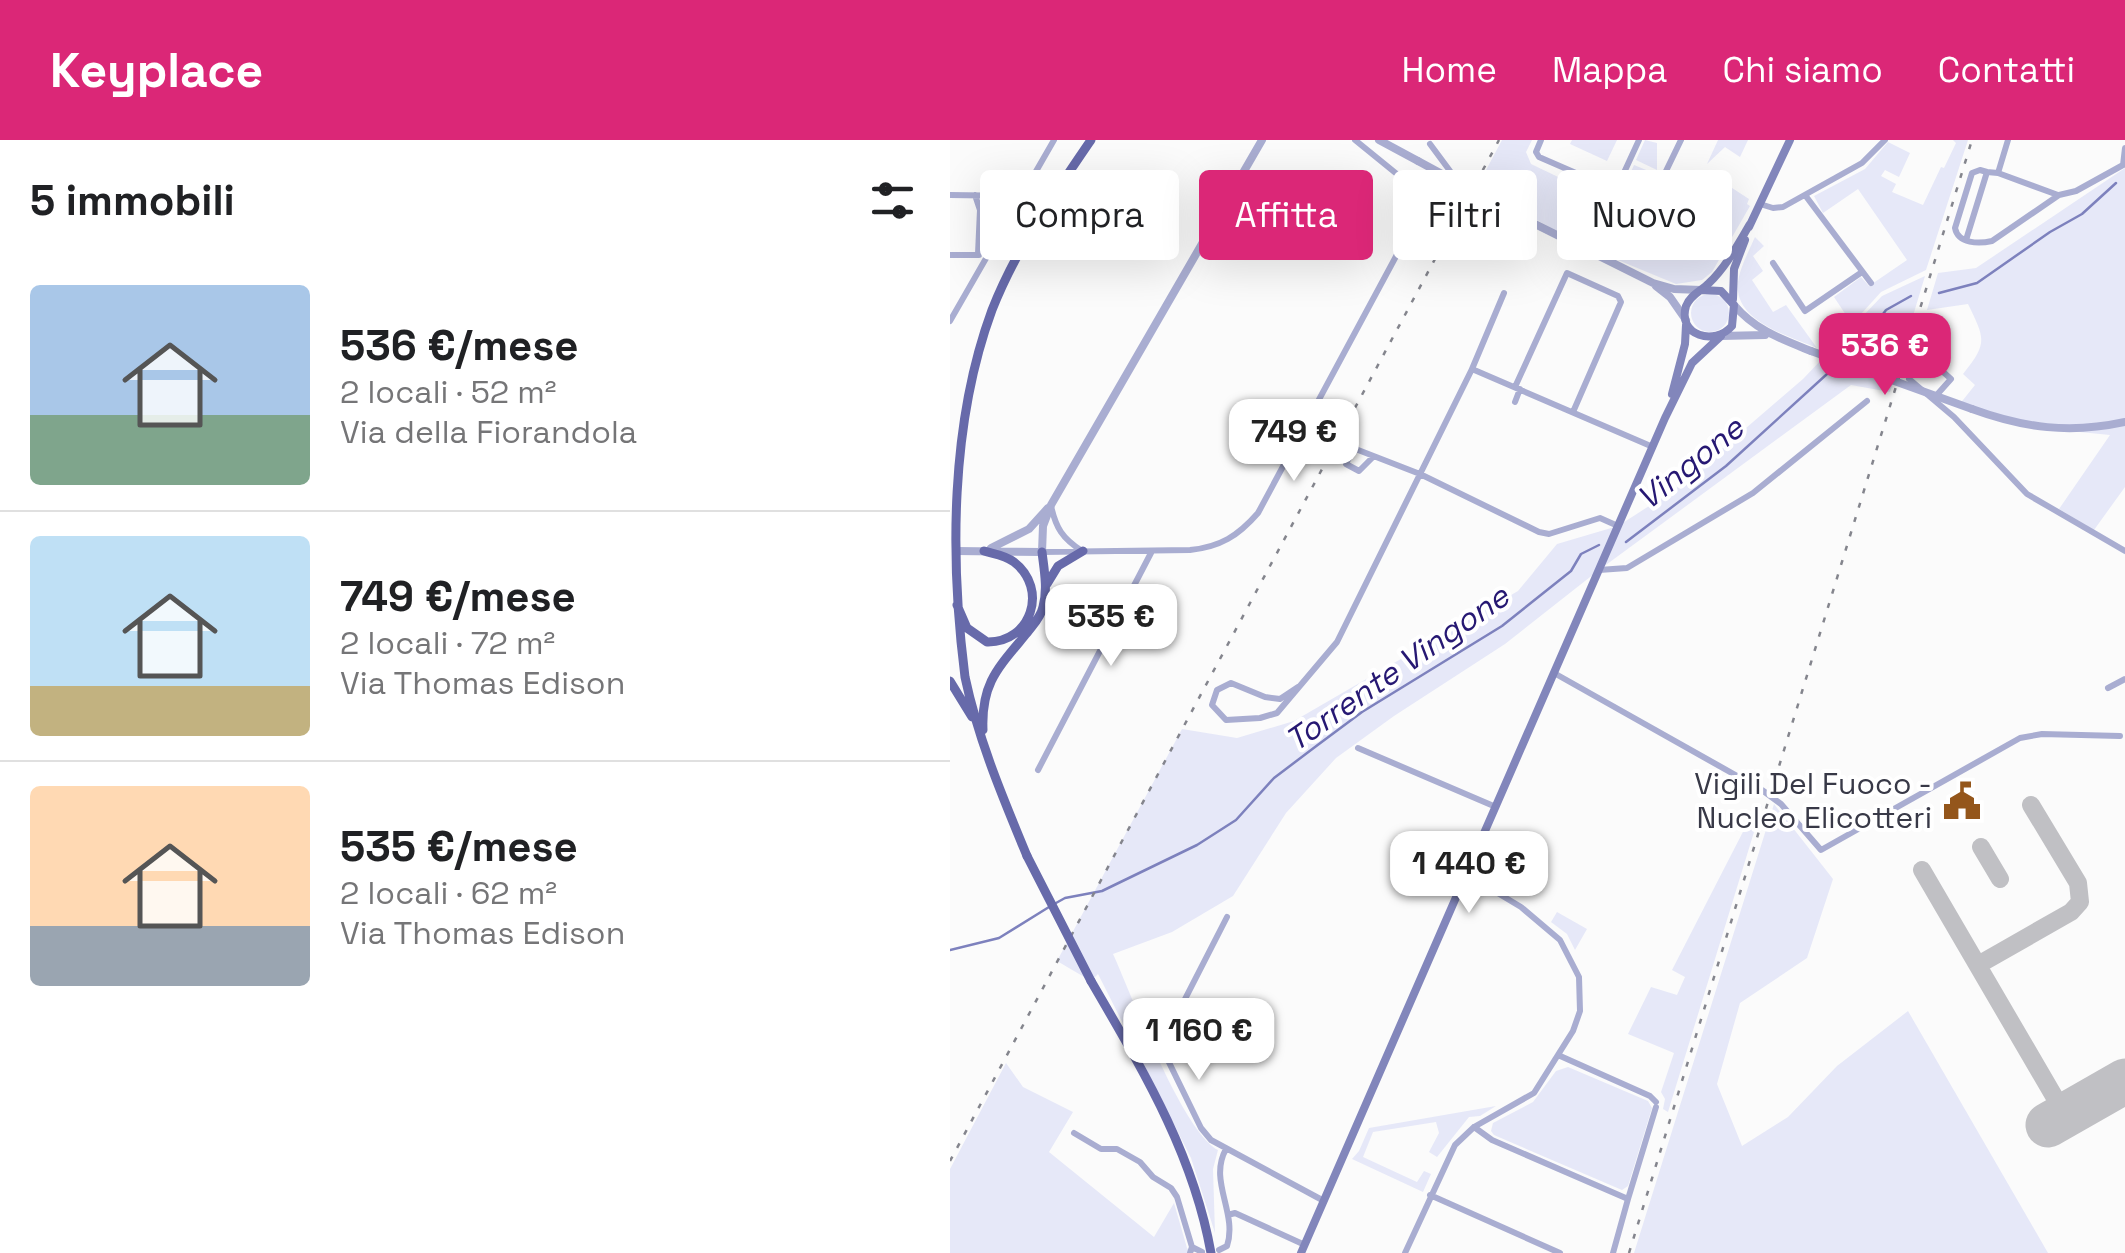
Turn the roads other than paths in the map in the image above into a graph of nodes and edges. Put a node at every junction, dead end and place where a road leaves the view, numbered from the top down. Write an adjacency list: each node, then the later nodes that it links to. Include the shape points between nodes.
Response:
1 (1054, 140): 15 (street)
2 (1091, 140): 69 (main road, via 1018,254 991,312 957,446)
3 (1262, 140): 59 (street)
4 (1355, 140): 20 (street)
5 (1380, 140): 37 (street, bridge)
6 (1542, 140): 17 (street, via 1539,158)
7 (1639, 140): 18 (street)
8 (1680, 140): 19 (street)
9 (1790, 140): 28 (main road)
10 (1885, 140): 26 (street, via 1862,163)
11 (2008, 140): 22 (street)
12 (1430, 144): 16 (street)
13 (2125, 148): 14 (street)
14 (2124, 165): 27 (street)
15 (1036, 170)
16 (1449, 170)
17 (1565, 170)
18 (1625, 170)
19 (1665, 170)
20 (1393, 171)
21 (1987, 172): 22 (street); 30 (street); 30 (street, via 1972,174 1968,182 1955,228)
22 (1998, 173): 27 (street)
23 (950, 195): 24 (street)
24 (974, 195): 25 (street); 31 (street)
25 (980, 195)
26 (1806, 195): 28 (street, via 1783,207); 36 (street)
27 (2060, 195): 30 (street, via 1992,241)
28 (1760, 204): 29 (main road)
29 (1750, 224): 39 (main road); 41 (main road, via 1734,269)
30 (1966, 240)
31 (978, 254): 32 (street)
32 (950, 255)
33 (1393, 259): 64 (street, via 1258,513 1210,548)
34 (985, 260): 42 (street)
35 (1774, 263): 36 (street, via 1805,311)
36 (1862, 272): 38 (street)
37 (1653, 283): 39 (street); 43 (street)
38 (1871, 284)
39 (1701, 290): 41 (main road, via 1721,291); 43 (main road, via 1688,302)
40 (1504, 293): 47 (street)
41 (1734, 305): 44 (street); 45 (main road, via 1735,319)
42 (950, 320)
43 (1686, 321): 45 (main road, via 1702,337); 54 (main road)
44 (1770, 335): 45 (street); 55 (street, bridge, via 2030,427)
45 (1721, 336): 54 (main road, via 1692,364)
46 (1930, 360): 50 (street, via 1951,378)
47 (1472, 368): 49 (street); 58 (street)
48 (1909, 379): 50 (street)
49 (1517, 388): 52 (street); 53 (street); 53 (street, via 1566,273 1621,302)
50 (1933, 399): 65 (street, via 2027,494)
51 (1866, 401): 67 (street, via 1754,493 1627,568)
52 (1514, 402)
53 (1573, 412): 56 (street)
54 (1665, 418): 56 (main road)
55 (2125, 422)
56 (1653, 447): 60 (main road)
57 (1372, 458): 58 (street)
58 (1420, 474): 60 (street, via 1539,532 1600,518); 76 (street, via 1346,628)
59 (1051, 504): 62 (street, via 1028,528); 63 (street, via 1056,527); 66 (street)
60 (1618, 528): 67 (main road)
61 (957, 551): 62 (street)
62 (984, 551): 66 (street); 72 (main road, via 1023,572 1032,596)
63 (1082, 551): 64 (street); 66 (street); 68 (main road, via 1058,566)
64 (1152, 551): 82 (street)
65 (2125, 551)
66 (1042, 554): 68 (main road); 72 (main road, via 1038,602)
67 (1601, 567): 73 (main road)
68 (1046, 587): 80 (main road, via 1040,616 987,686)
69 (953, 596): 70 (main road); 72 (main road, via 967,628 987,642 1014,637)
70 (954, 608): 71 (main road); 78 (main road)
71 (950, 623)
72 (1027, 623)
73 (1554, 673): 79 (street, via 1770,796 1820,850 2020,738); 83 (main road)
74 (2125, 679): 77 (street)
75 (950, 682): 78 (main road)
76 (1298, 687): 76 (street, via 1280,699 1231,684 1217,690 1212,706 1226,720 1260,718 1277,713)
77 (2108, 688)
78 (978, 730): 80 (main road)
79 (2120, 736)
80 (984, 743): 97 (main road, bridge, via 1028,856 1183,1150)
81 (1358, 748): 83 (street)
82 (1038, 770)
83 (1496, 806): 84 (main road)
84 (1466, 874): 86 (street, via 1542,924 1573,962 1580,1011); 92 (main road)
85 (1227, 917): 89 (street, via 1162,1046 1201,1128)
86 (1558, 1055): 87 (street, via 1526,1099); 91 (street, via 1656,1104)
87 (1474, 1127): 90 (street, via 1447,1157); 91 (street)
88 (1074, 1133): 95 (street, via 1100,1149 1116,1148 1170,1188)
89 (1226, 1149): 92 (street); 93 (street, via 1218,1170)
90 (1430, 1196): 98 (street); 99 (street)
91 (1628, 1199): 100 (street)
92 (1324, 1201): 94 (main road)
93 (1228, 1215): 94 (street); 97 (street, via 1230,1240)
94 (1303, 1249)
95 (1191, 1250): 96 (street)
96 (1202, 1252)
97 (1215, 1252)
98 (1405, 1253)
99 (1560, 1253)
100 (1613, 1253)

